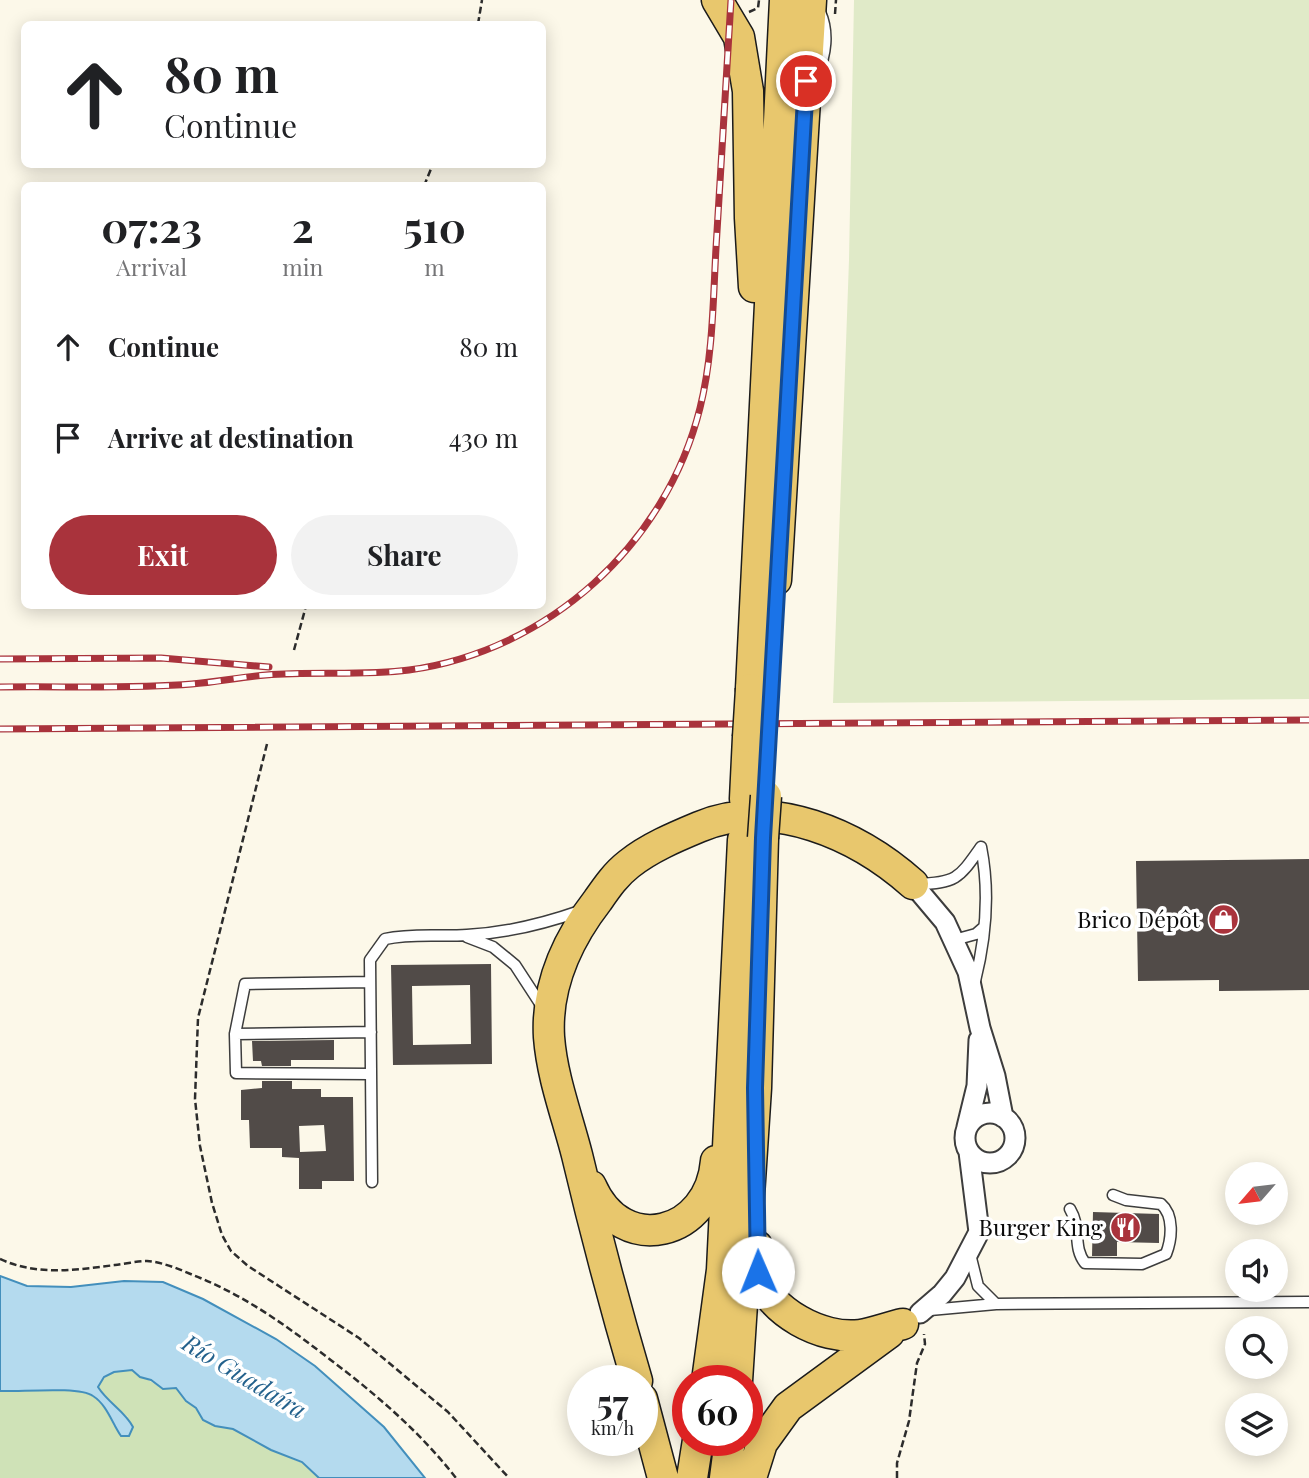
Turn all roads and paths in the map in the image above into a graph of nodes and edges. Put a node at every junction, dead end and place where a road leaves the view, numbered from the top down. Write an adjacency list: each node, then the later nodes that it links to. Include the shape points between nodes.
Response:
1 (482, 0): 6 (path)
2 (717, 0): 8 (main road, via 739,37 748,91 756,313)
3 (836, 0): 5 (path)
4 (784, 5): 7 (main road)
5 (835, 17)
6 (478, 21)
7 (784, 97): 8 (main road); 11 (main road)
8 (767, 354): 11 (main road)
9 (305, 609): 10 (path)
10 (295, 650)
11 (761, 689): 13 (main road, bridge)
12 (267, 744): 48 (path, via 198,1018 195,1067 200,1146 222,1235 248,1266 359,1338 448,1412)
13 (753, 839): 23 (main road); 27 (main road)
14 (913, 884): 15 (main road, via 877,856 834,835 794,821 733,817 703,825 630,864); 16 (lane, via 953,880 981,847 987,888); 18 (street)
15 (593, 906): 17 (lane, via 546,923); 21 (main road, via 562,956)
16 (984, 927): 18 (lane); 20 (lane)
17 (463, 936): 19 (lane, via 408,934 385,939 370,960); 21 (lane, via 493,947 515,965)
18 (954, 940): 20 (street)
19 (370, 982): 24 (lane); 25 (lane, via 245,984)
20 (972, 992): 22 (street)
21 (549, 1016): 31 (main road, via 558,1086)
22 (980, 1028): 28 (street); 29 (street, via 976,1086)
23 (733, 1031): 31 (main road, via 724,1070 715,1172 707,1197 690,1216 664,1229 624,1225 600,1204); 41 (main road, via 722,1270)
24 (371, 1032): 25 (lane); 26 (lane)
25 (235, 1034): 26 (lane, via 236,1073)
26 (371, 1074): 32 (lane)
27 (755, 1088): 39 (main road, via 758,1272 774,1301 788,1315 821,1330 858,1335); 42 (main road)
28 (1003, 1116): 29 (street, via 981,1114); 30 (street, via 1013,1128 1015,1143 1008,1156 995,1162 980,1161)
29 (966, 1131): 30 (street)
30 (969, 1152): 35 (street, via 979,1232)
31 (576, 1154): 40 (main road)
32 (372, 1182)
33 (1113, 1195): 34 (lane, via 1164,1207 1170,1215 1166,1254 1142,1264 1085,1263 1078,1248 1077,1221)
34 (1070, 1209)
35 (970, 1251): 38 (lane, via 978,1286); 39 (street, via 954,1278)
36 (0, 1259): 47 (path, via 49,1271 147,1261 222,1286 274,1316 361,1383 405,1422)
37 (1309, 1302): 38 (lane)
38 (996, 1304): 39 (lane)
39 (915, 1316): 53 (main road, via 788,1407 762,1443); 54 (path, via 925,1344 917,1363)
40 (632, 1365)
41 (709, 1365)
42 (738, 1365)
43 (658, 1453): 49 (main road)
44 (695, 1456): 50 (main road)
45 (728, 1456): 51 (main road)
46 (730, 1456): 52 (main road)
47 (456, 1478)
48 (509, 1478)
49 (663, 1478)
50 (692, 1478)
51 (725, 1478)
52 (730, 1478)
53 (751, 1478)
54 (897, 1478)

